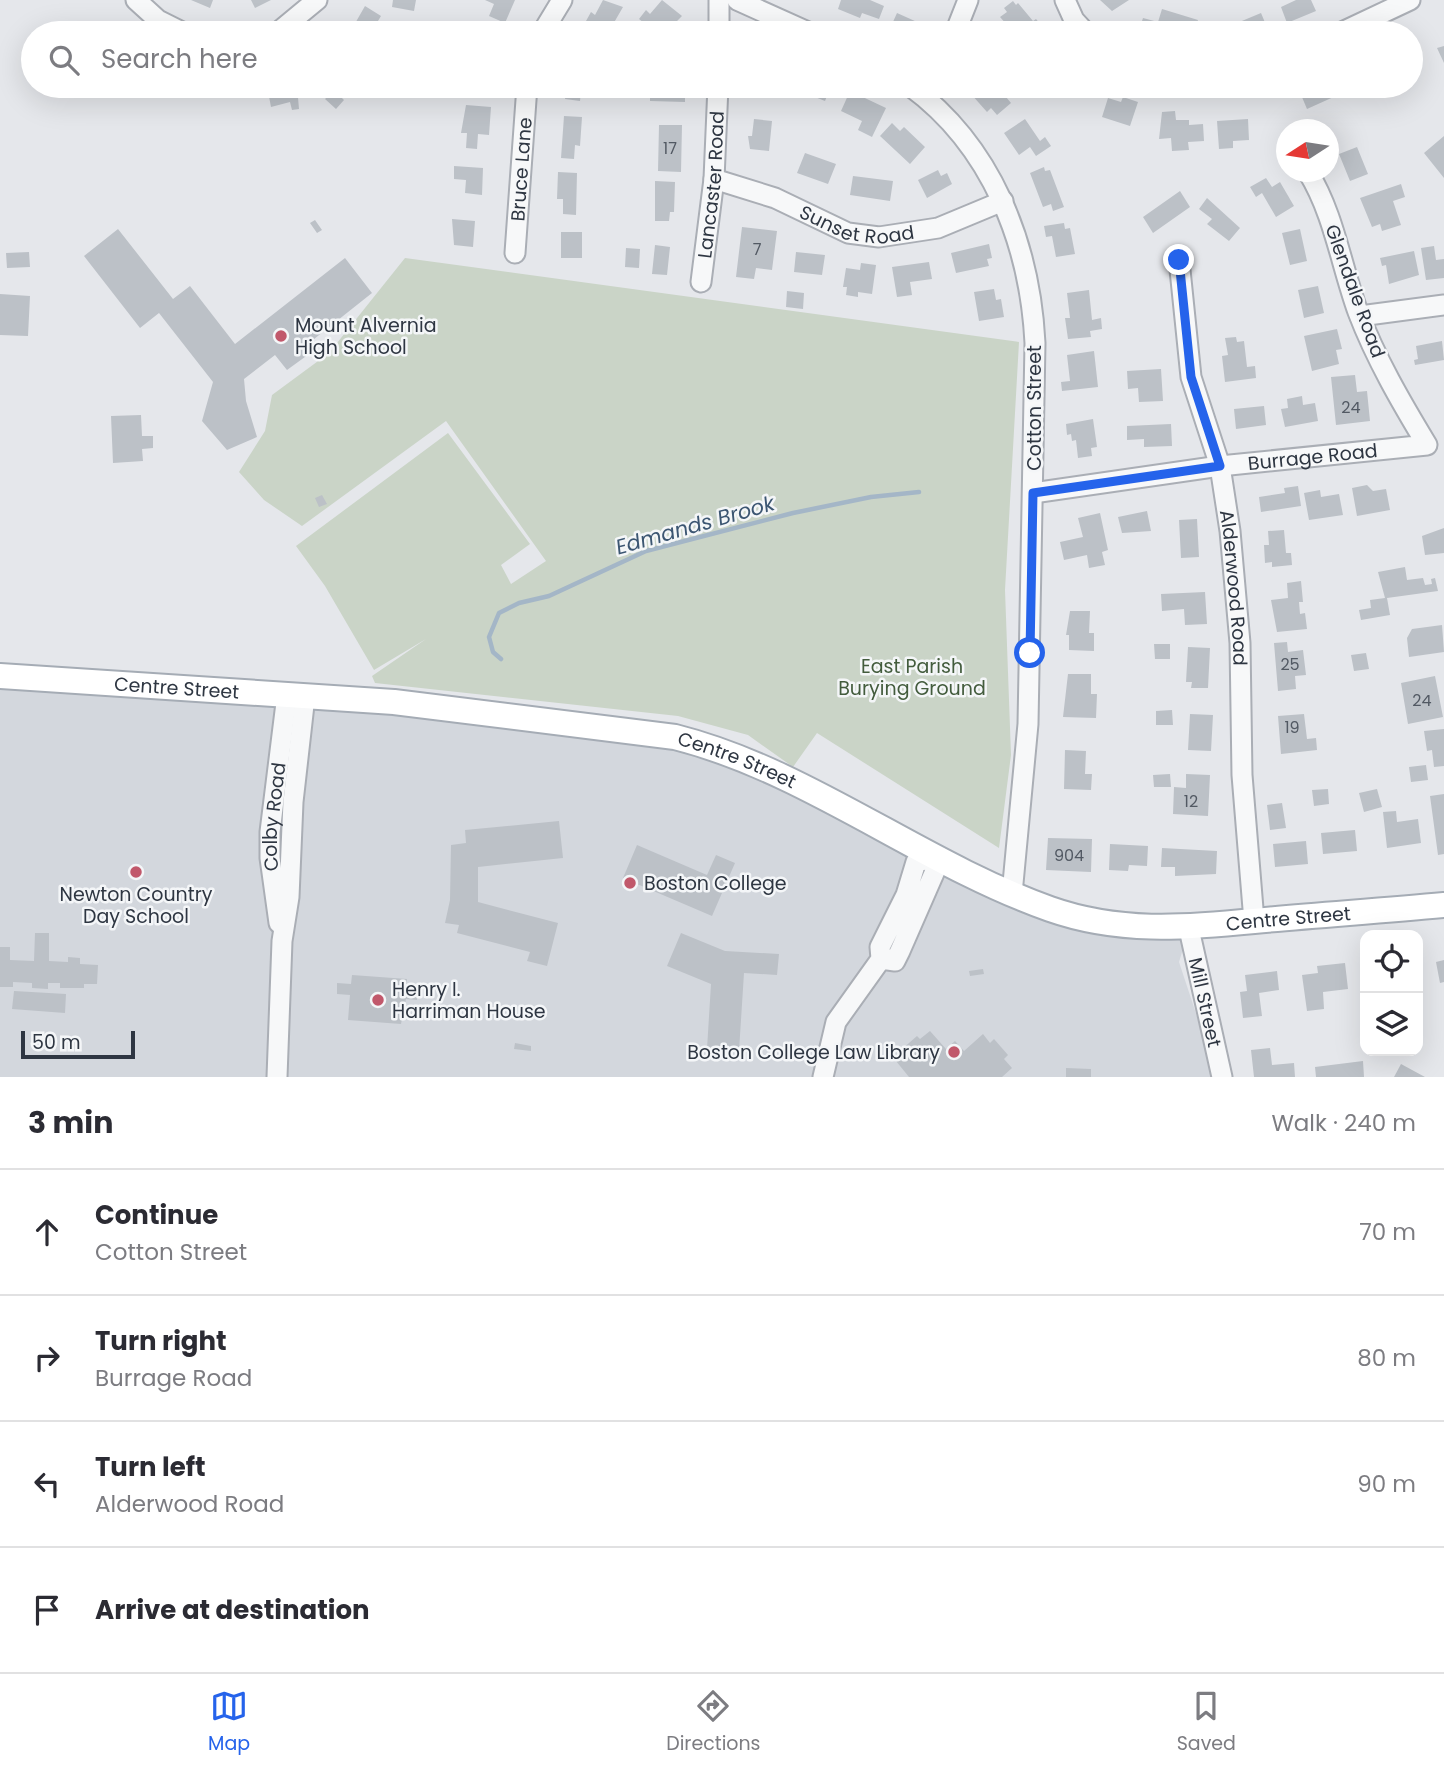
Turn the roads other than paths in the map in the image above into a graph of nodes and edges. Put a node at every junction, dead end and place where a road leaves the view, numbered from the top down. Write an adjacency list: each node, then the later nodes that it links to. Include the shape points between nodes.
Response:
1 (136, 0): 9 (street)
2 (317, 0): 10 (street)
3 (562, 0): 11 (street)
4 (719, 0): 12 (street)
5 (738, 0): 13 (street)
6 (968, 0): 14 (street)
7 (1065, 0): 15 (street)
8 (1410, 0): 16 (street)
9 (160, 21)
10 (292, 21)
11 (549, 21)
12 (719, 21)
13 (784, 21)
14 (960, 21)
15 (1075, 21)
16 (1365, 21)
17 (526, 98): 23 (street, Bruce Lane)
18 (717, 98): 20 (street, Lancaster Road)
19 (935, 98): 22 (street, Cotton Street)
20 (714, 179): 22 (street, Sunset Road, via 775,198 848,233 879,237 937,228); 25 (street, Lancaster Road)
21 (1313, 182): 27 (street, Glendale Road)
22 (1003, 201): 30 (street, Cotton Street, via 1031,293)
23 (515, 253)
24 (1179, 260): 29 (street, Alderwood Road, via 1191,377)
25 (701, 282)
26 (1444, 305): 27 (street)
27 (1360, 316): 28 (street, Glendale Road, via 1387,377)
28 (1427, 445): 29 (street, Burrage Road)
29 (1220, 466): 30 (street, Burrage Road); 36 (street, Alderwood Road, via 1240,643 1242,775)
30 (1033, 493): 34 (street, Cotton Street, via 1028,724)
31 (0, 676): 32 (main road, Centre Street)
32 (296, 696): 33 (main road, Centre Street, via 407,704 656,734 701,744 760,766); 38 (street, Colby Road)
33 (935, 858): 34 (main road, Centre Street); 39 (street, via 916,862 906,895 880,947 881,959 836,1022)
34 (1012, 894): 37 (main road, Centre Street, via 1091,920)
35 (1444, 905): 36 (main road, Centre Street)
36 (1254, 921): 37 (main road, Centre Street)
37 (1189, 929): 40 (street, Mill Street)
38 (277, 1077)
39 (823, 1077)
40 (1222, 1077)

